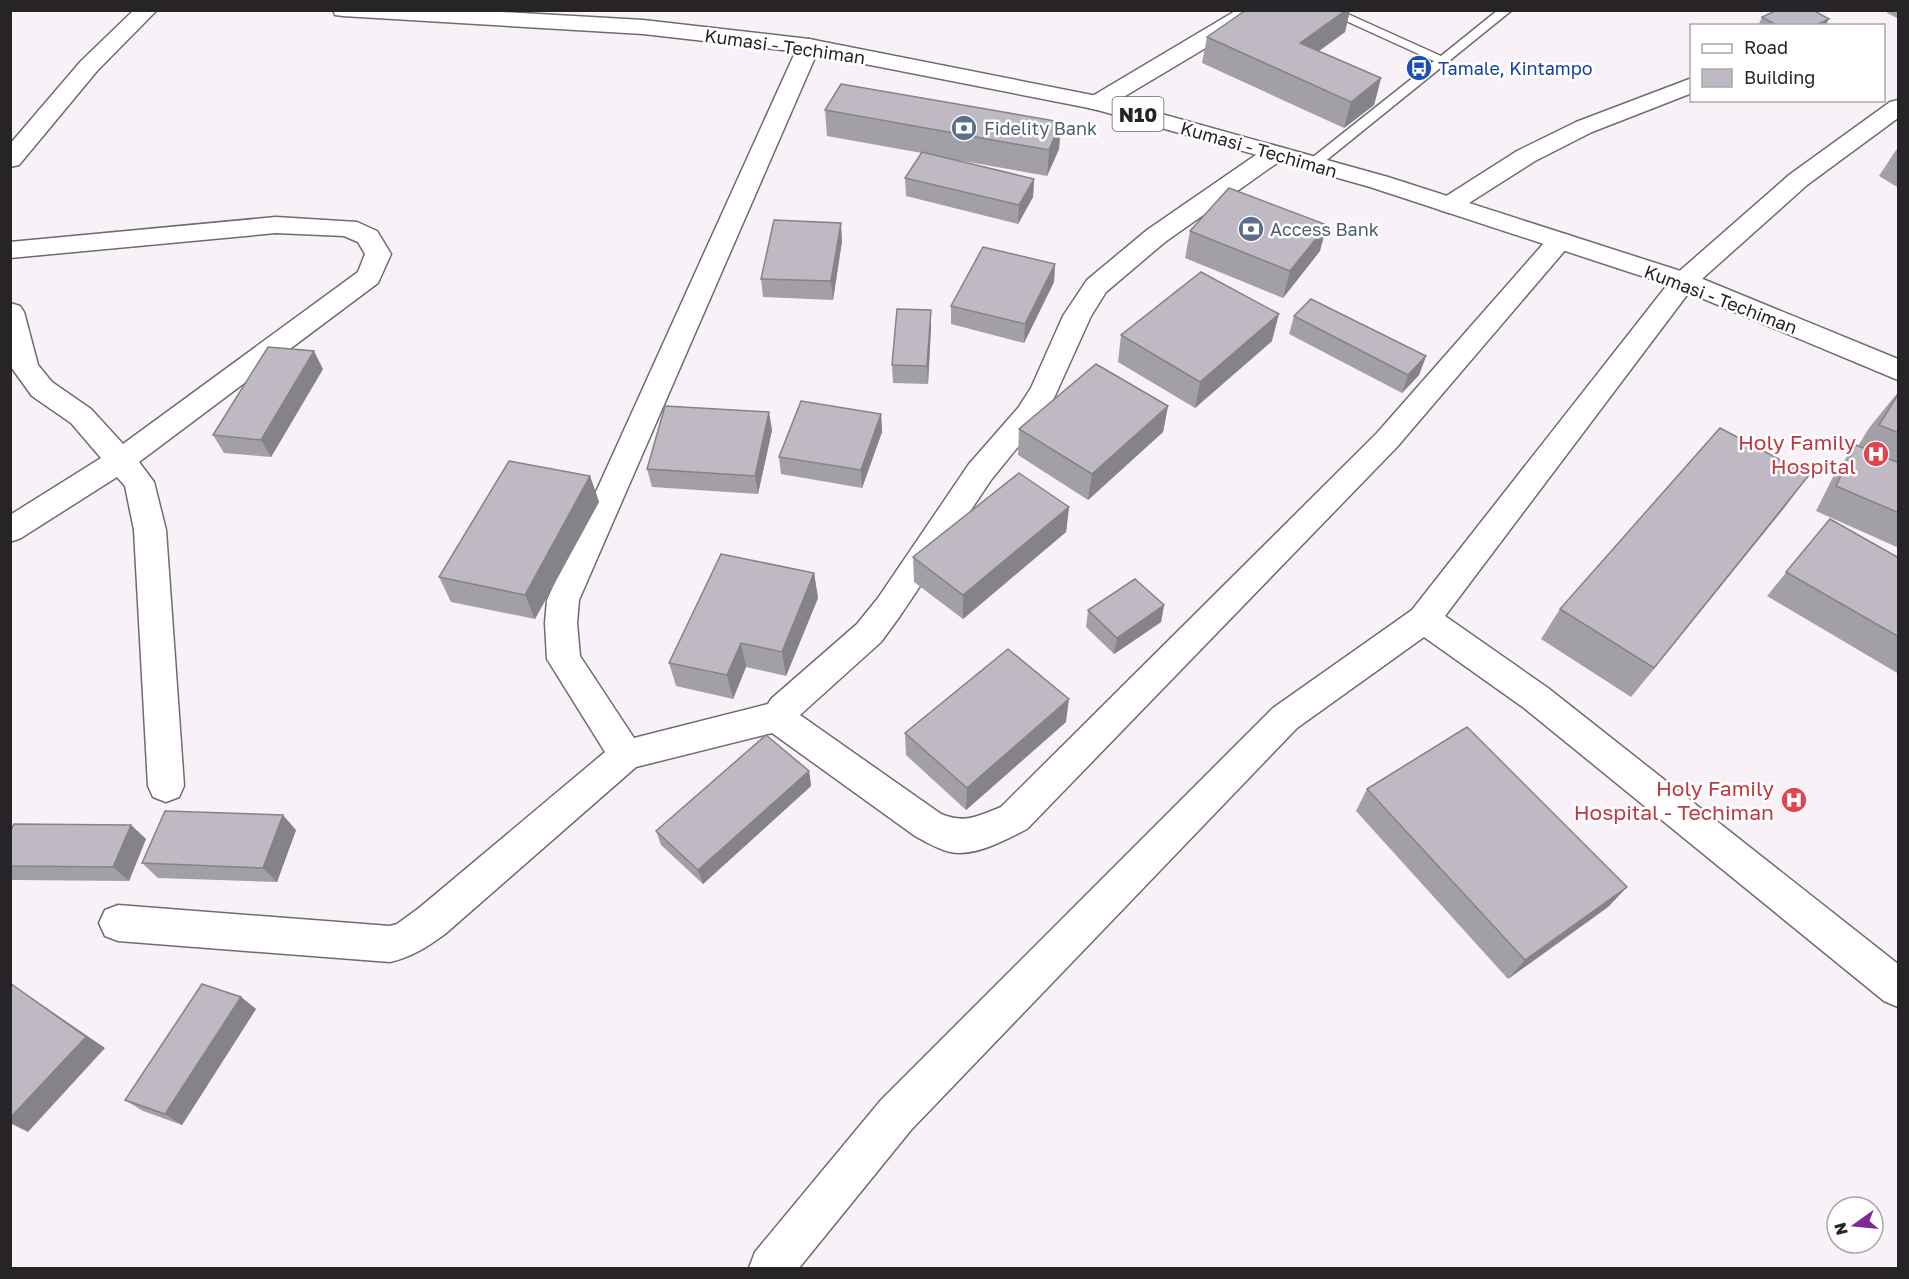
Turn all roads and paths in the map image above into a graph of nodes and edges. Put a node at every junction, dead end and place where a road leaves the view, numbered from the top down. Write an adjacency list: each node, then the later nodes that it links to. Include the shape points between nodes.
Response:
1 (147, 10): 13 (main road, via 89,66)
2 (343, 10): 6 (main road, Kumasi - Techiman / N10, via 643,27)
3 (1253, 10): 10 (main road)
4 (1328, 10): 7 (lane)
5 (1506, 10): 7 (lane)
6 (809, 46): 10 (main road, Kumasi - Techiman / N10); 26 (main road, via 563,600 564,659)
7 (1443, 61): 14 (lane)
8 (1690, 86): 15 (main road, via 1584,127 1526,156)
9 (1885, 100): 11 (main road)
10 (1097, 103): 12 (main road, Kumasi - Techiman / N10)
11 (1899, 107): 18 (main road, via 1798,180)
12 (1275, 153): 14 (main road, Kumasi - Techiman / N10); 25 (main road, via 1156,236 1096,286 1077,316 1044,391 980,472 889,607 869,633 783,709)
13 (10, 160)
14 (1313, 164): 15 (main road, Kumasi - Techiman / N10)
15 (1449, 205): 16 (main road, Kumasi - Techiman / N10)
16 (1560, 241): 18 (main road, Kumasi - Techiman / N10); 25 (main road, via 1387,440 1014,818 981,833 952,836 928,825)
17 (10, 250): 22 (main road, via 276,225 348,228 369,237 378,254 369,277)
18 (1684, 281): 21 (main road, Kumasi - Techiman / N10); 24 (main road)
19 (10, 312): 20 (main road)
20 (15, 343): 22 (main road, via 25,367 42,389 81,416)
21 (1899, 370)
22 (120, 461): 23 (main road); 27 (main road, via 139,482 150,531)
23 (10, 530)
24 (1424, 619): 29 (main road, via 1536,698); 30 (main road, via 1284,717 896,1115)
25 (780, 716): 26 (main road)
26 (626, 755): 28 (main road, via 406,940 390,944)
27 (166, 786)
28 (118, 923)
29 (1899, 988)
30 (771, 1269)

